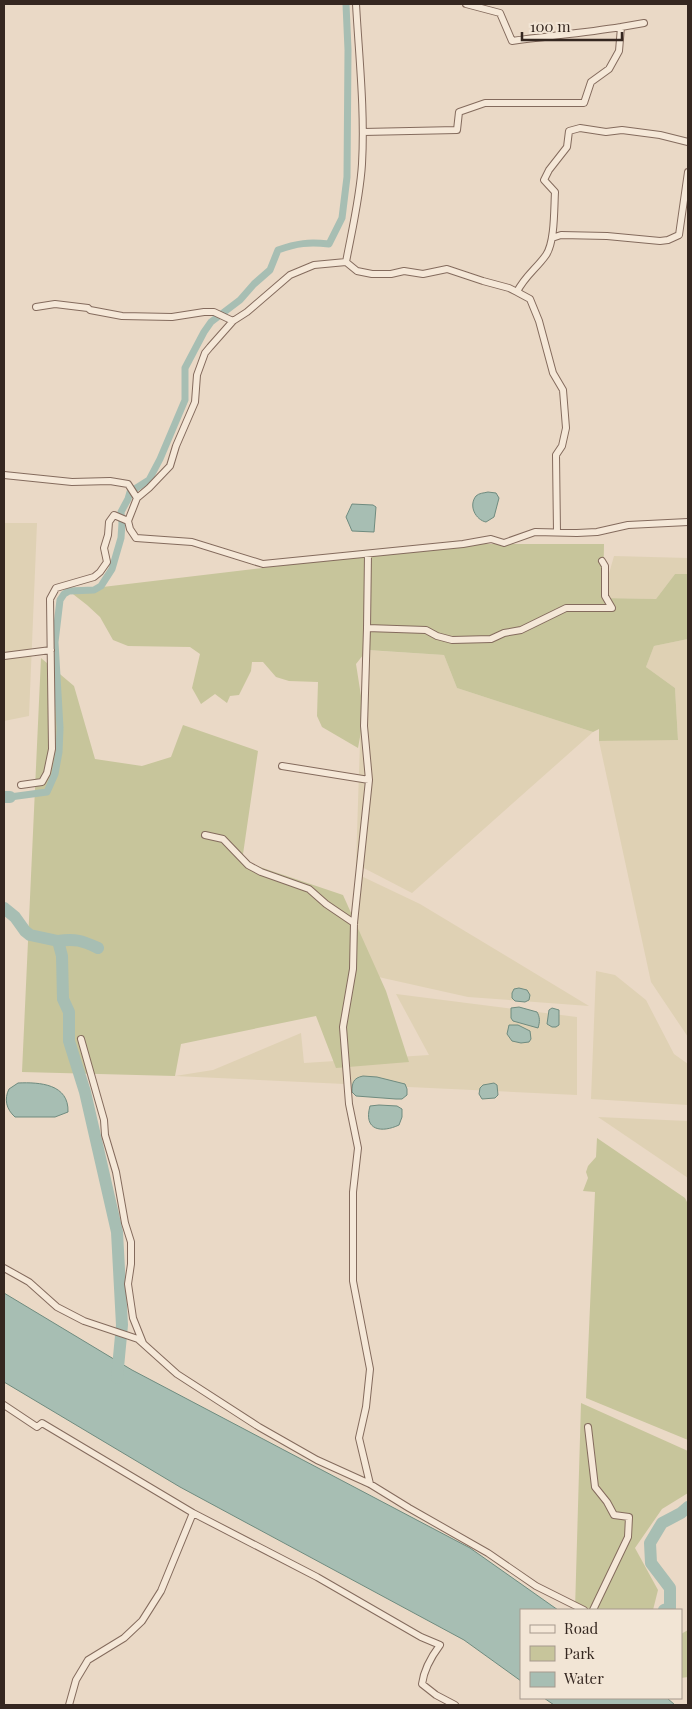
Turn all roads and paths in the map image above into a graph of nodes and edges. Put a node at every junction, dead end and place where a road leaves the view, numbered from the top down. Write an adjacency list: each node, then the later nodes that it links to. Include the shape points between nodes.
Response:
1 (356, 4): 5 (street)
2 (466, 4): 4 (street, via 500,13 512,41)
3 (644, 23): 4 (street)
4 (620, 27): 5 (street, via 619,51 609,69 591,82 584,103 485,103 460,112 457,130)
5 (363, 132): 9 (street, via 358,202)
6 (688, 142): 8 (street, via 622,130 606,132 580,128 569,131 567,147 544,180 555,192)
7 (688, 172): 8 (street, via 678,235 668,240 561,235)
8 (552, 238): 10 (street, via 547,254)
9 (346, 262): 10 (street, via 357,271 372,274 404,271 423,274 447,268); 12 (street, via 314,265 296,271 247,312)
10 (517, 292): 17 (street, via 530,299 553,373 563,390 566,428 562,446 556,455)
11 (36, 307): 12 (street, via 56,304 122,316 172,317 214,312)
12 (231, 320): 14 (street, via 205,353 197,375 195,402 170,466)
13 (4, 475): 14 (street, via 128,484)
14 (137, 498): 15 (street)
15 (128, 521): 18 (street, via 136,538 192,542 263,564); 21 (street, via 114,514 109,522 104,548 107,562 100,572 94,577 56,588 50,599)
16 (688, 522): 17 (street, via 628,525 597,532)
17 (557, 532): 18 (street, via 535,532 504,543 491,539)
18 (368, 554): 20 (street)
19 (602, 561): 20 (street, via 605,566 605,596 612,608 566,608 521,630 491,639 452,640 426,630)
20 (368, 628): 24 (street, via 364,726)
21 (50, 650): 22 (street); 25 (street, via 52,750 47,773 42,782)
22 (4, 656)
23 (282, 766): 24 (street)
24 (369, 780): 27 (street)
25 (20, 785)
26 (205, 835): 27 (street, via 223,839 248,865 261,872 309,889)
27 (354, 923): 33 (street, via 353,969 342,1027 349,1104 358,1148 353,1192 353,1281 370,1369 359,1438)
28 (81, 1039): 30 (street, via 104,1120 131,1242 132,1264 128,1284)
29 (4, 1268): 30 (street, via 29,1282 57,1307)
30 (140, 1342): 33 (street, via 176,1374 258,1427)
31 (4, 1405): 34 (street, via 38,1427 42,1423)
32 (588, 1427): 36 (street, via 594,1487 614,1515 629,1517 628,1537)
33 (370, 1484): 35 (street, via 488,1553 536,1586)
34 (193, 1513): 37 (street, via 161,1591 142,1622 124,1638 88,1660 76,1680); 38 (street, via 440,1645 423,1674 422,1684)
35 (582, 1609)
36 (593, 1609)
37 (69, 1705)
38 (455, 1705)

